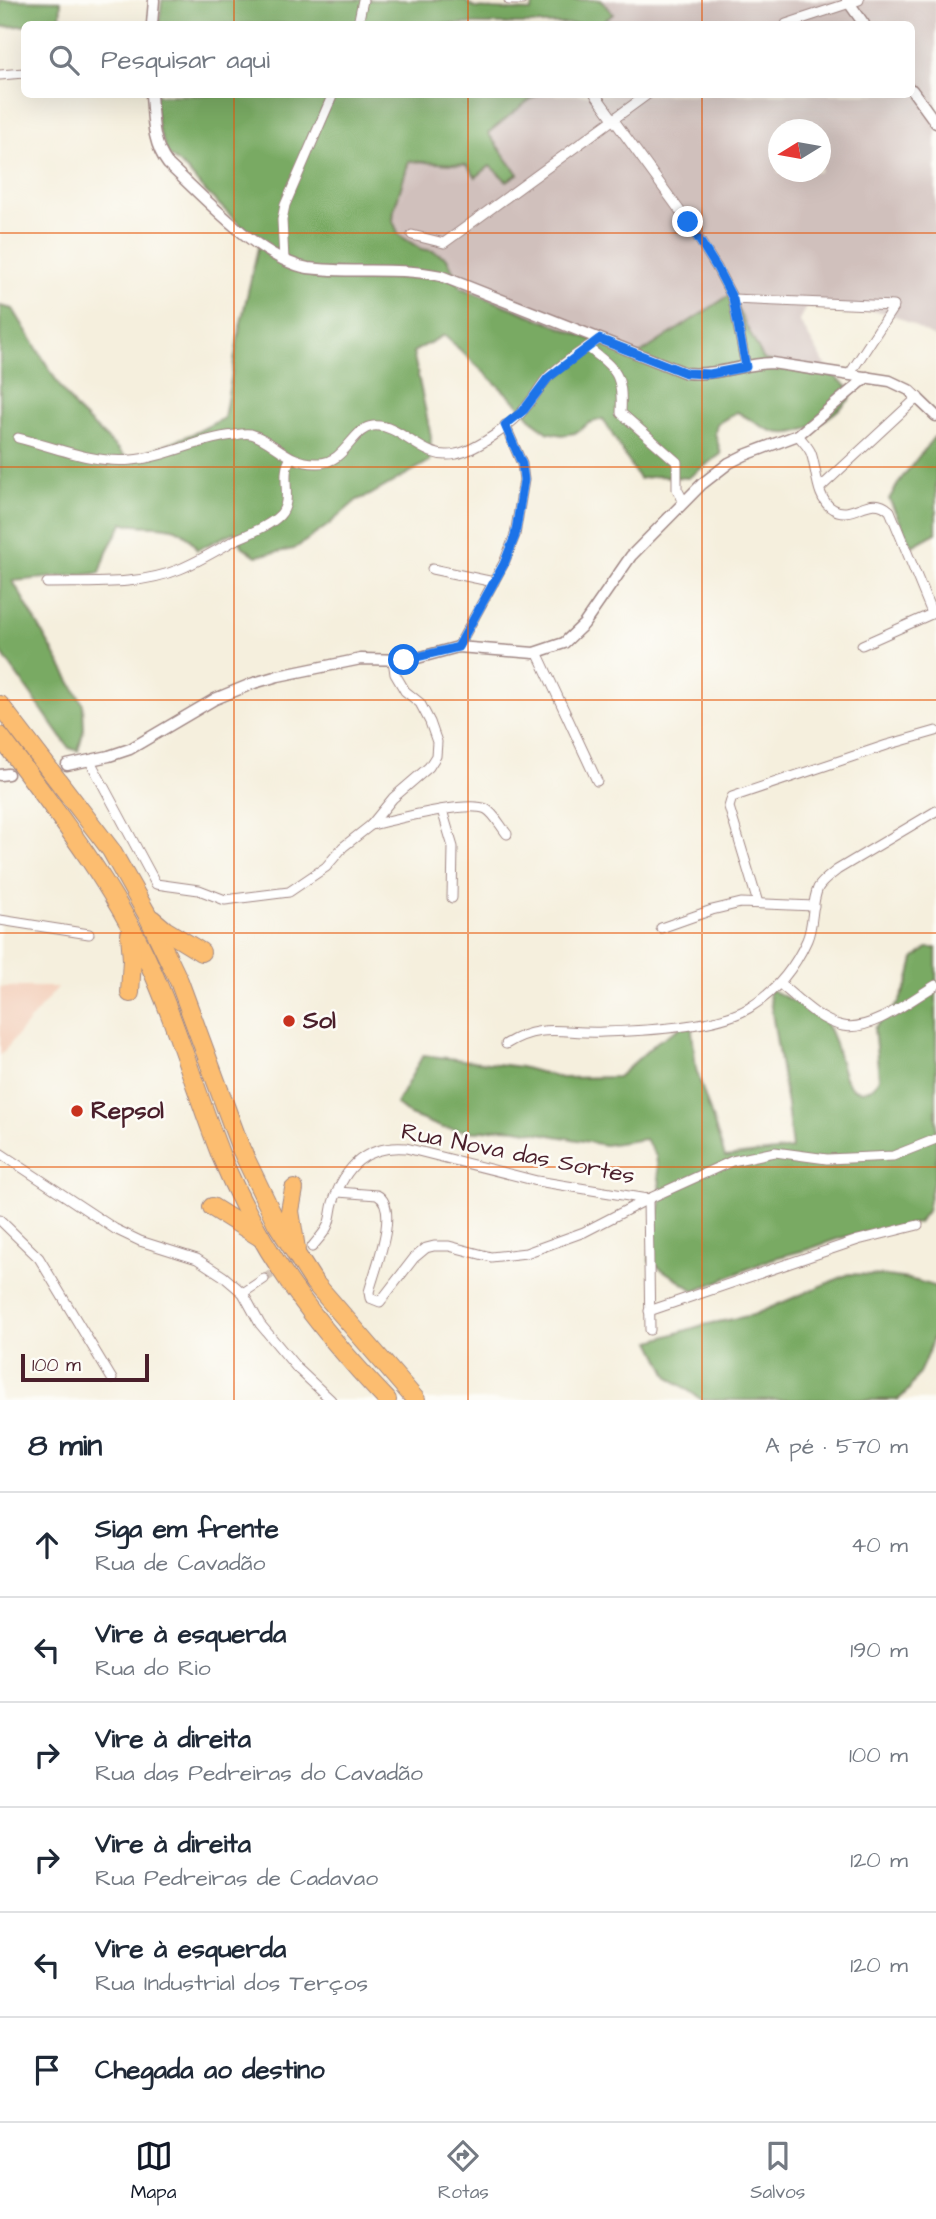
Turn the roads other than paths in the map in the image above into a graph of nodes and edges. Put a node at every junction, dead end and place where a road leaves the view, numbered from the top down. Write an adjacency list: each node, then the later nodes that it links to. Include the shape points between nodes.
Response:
1 (154, 0): 6 (street)
2 (363, 0): 7 (street)
3 (509, 0): 4 (street)
4 (522, 0)
5 (852, 1): 8 (street); 9 (street)
6 (152, 21)
7 (359, 21)
8 (795, 21)
9 (862, 21)
10 (21, 74): 11 (street)
11 (0, 75)
12 (915, 94): 18 (street)
13 (151, 98): 20 (street, via 153,131 168,164 240,230)
14 (331, 98): 20 (street, via 285,205)
15 (597, 98): 17 (street)
16 (643, 98): 17 (street)
17 (613, 120): 19 (street, via 444,243); 21 (street, via 702,243)
18 (936, 124)
19 (412, 235)
20 (284, 260): 22 (street, via 315,268 408,270 441,276)
21 (733, 299): 24 (street); 25 (street, via 894,306)
22 (599, 339): 23 (street); 24 (street, via 686,373)
23 (587, 347): 29 (street, via 548,378 524,410); 34 (street, via 618,376 621,413 677,462 677,489)
24 (746, 367): 25 (street, via 781,364)
25 (849, 375): 26 (street)
26 (867, 377): 27 (street, via 901,385); 30 (street)
27 (918, 397): 28 (street); 33 (street)
28 (936, 416)
29 (505, 425): 32 (street, via 456,455 434,453 390,429 370,426 336,458 319,463); 36 (street, via 524,480 515,536)
30 (798, 435): 33 (street, via 811,453); 34 (street, via 729,463)
31 (18, 438): 32 (street, via 93,458 129,461 213,437 250,433)
32 (291, 458): 37 (street, via 286,465 281,514 202,558 179,569 127,581)
33 (820, 488): 38 (street, via 833,509 848,511 875,503 890,511)
34 (684, 502): 41 (street, via 631,556 575,635)
35 (432, 569): 36 (street)
36 (494, 582): 40 (street)
37 (47, 583)
38 (934, 612): 39 (street)
39 (862, 645)
40 (458, 647): 41 (street); 42 (street, via 411,660)
41 (537, 652): 48 (street)
42 (393, 660): 46 (street, via 348,661 254,683 215,699 146,741); 51 (street, via 405,691 420,703 430,722 436,756)
43 (0, 705): 56 (highway, via 111,850)
44 (936, 732): 54 (street, via 732,797 729,807)
45 (0, 736): 58 (highway)
46 (90, 761): 47 (street); 51 (street, via 156,884 199,890 225,900 289,892 326,867)
47 (67, 765)
48 (597, 781)
49 (442, 810): 51 (street); 52 (street, via 486,809); 53 (street, via 453,847)
50 (936, 811): 55 (street, via 837,870 818,888)
51 (372, 825)
52 (507, 834)
53 (452, 898)
54 (758, 903): 55 (street); 59 (street, via 728,905)
55 (814, 906): 62 (street, via 808,939)
56 (147, 914): 61 (highway); 75 (highway, via 179,981 241,1149 277,1224)
57 (0, 919): 60 (street)
58 (129, 924): 64 (highway); 74 (highway, via 161,990 222,1157)
59 (661, 928)
60 (89, 934)
61 (201, 952)
62 (779, 984): 63 (street, via 831,1022 854,1027 873,1022); 65 (street, via 748,1008 723,1018 603,1032 539,1030)
63 (936, 985)
64 (130, 993)
65 (506, 1044)
66 (936, 1139): 70 (street, via 893,1156 752,1155)
67 (0, 1153): 77 (street, via 115,1229 197,1259)
68 (294, 1189): 75 (highway, via 290,1211)
69 (338, 1192): 70 (street, Rua Nova das Sortes, via 366,1154 390,1147 537,1181); 70 (street, via 377,1195 385,1203 387,1228 369,1292 370,1298 380,1302 426,1248 449,1246 491,1257 526,1253); 75 (street, Rua Nova das Sortes, via 328,1227)
70 (648, 1199): 78 (street)
71 (212, 1207): 74 (highway)
72 (0, 1220): 80 (street, via 39,1258)
73 (918, 1225): 78 (street, via 858,1240)
74 (263, 1240): 82 (highway, via 283,1275 336,1345)
75 (305, 1253): 83 (highway, via 314,1282)
76 (264, 1279): 77 (street)
77 (243, 1293): 81 (street, via 260,1324)
78 (649, 1311): 79 (street)
79 (650, 1331)
80 (112, 1379)
81 (331, 1400)
82 (387, 1400)
83 (416, 1400)

